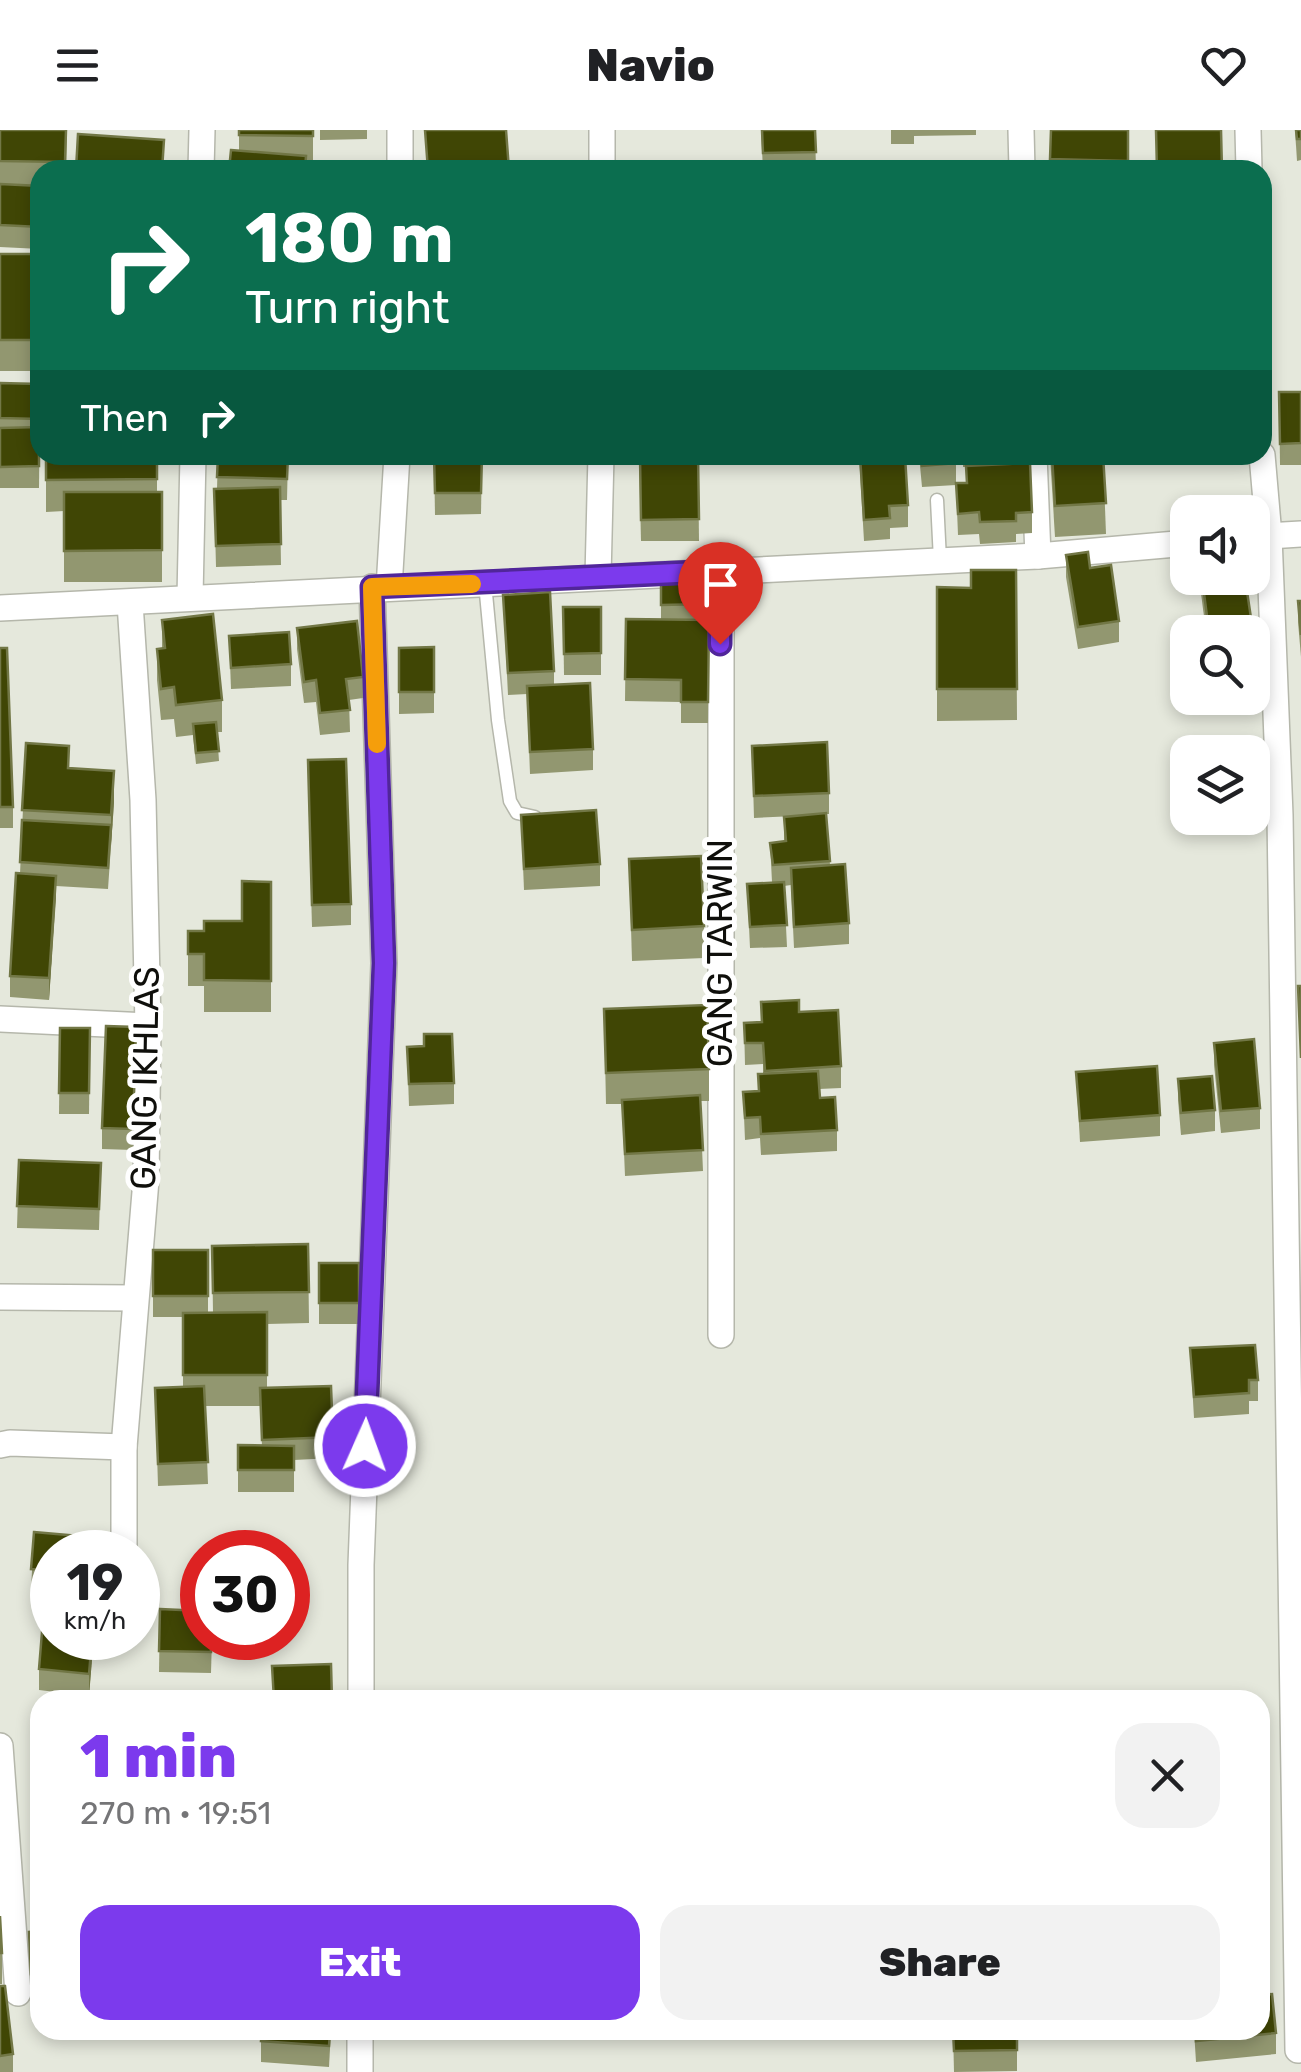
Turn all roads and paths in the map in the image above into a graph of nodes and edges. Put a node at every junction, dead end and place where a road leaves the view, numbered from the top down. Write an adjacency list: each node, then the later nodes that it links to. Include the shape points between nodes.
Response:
1 (202, 130): 6 (street)
2 (400, 130): 7 (street)
3 (602, 130): 8 (street)
4 (1020, 130): 9 (street)
5 (1248, 130): 10 (street)
6 (200, 160)
7 (400, 160)
8 (602, 160)
9 (1022, 160)
10 (1250, 160)
11 (193, 465): 28 (street)
12 (395, 465): 26 (street)
13 (601, 465): 24 (street)
14 (1034, 465): 21 (street)
15 (1262, 465): 16 (street)
16 (1262, 495)
17 (937, 500): 22 (lane)
18 (1301, 534): 19 (street)
19 (1270, 536)
20 (1170, 545): 21 (street)
21 (1038, 556): 22 (street)
22 (940, 560): 23 (street)
23 (720, 571): 24 (street); 36 (street, GANG TARWIN)
24 (598, 577): 25 (street)
25 (485, 583): 26 (street); 31 (lane, via 510,801 526,818)
26 (381, 588): 28 (street); 40 (street, via 384,963)
27 (1265, 595): 44 (street, via 1280,815)
28 (190, 597): 29 (street)
29 (130, 603): 30 (street); 33 (street, GANG IKHLAS)
30 (0, 608)
31 (557, 815)
32 (0, 1019): 33 (street)
33 (148, 1026): 35 (street, GANG IKHLAS, via 146,1180)
34 (0, 1297): 35 (street)
35 (134, 1298): 38 (street, GANG IKHLAS)
36 (721, 1335)
37 (0, 1445): 38 (street)
38 (124, 1446): 39 (street, GANG IKHLAS)
39 (124, 1530)
40 (361, 1690)
41 (0, 1746): 42 (street)
42 (18, 1992)
43 (360, 2040): 45 (street)
44 (1298, 2050)
45 (360, 2072)

